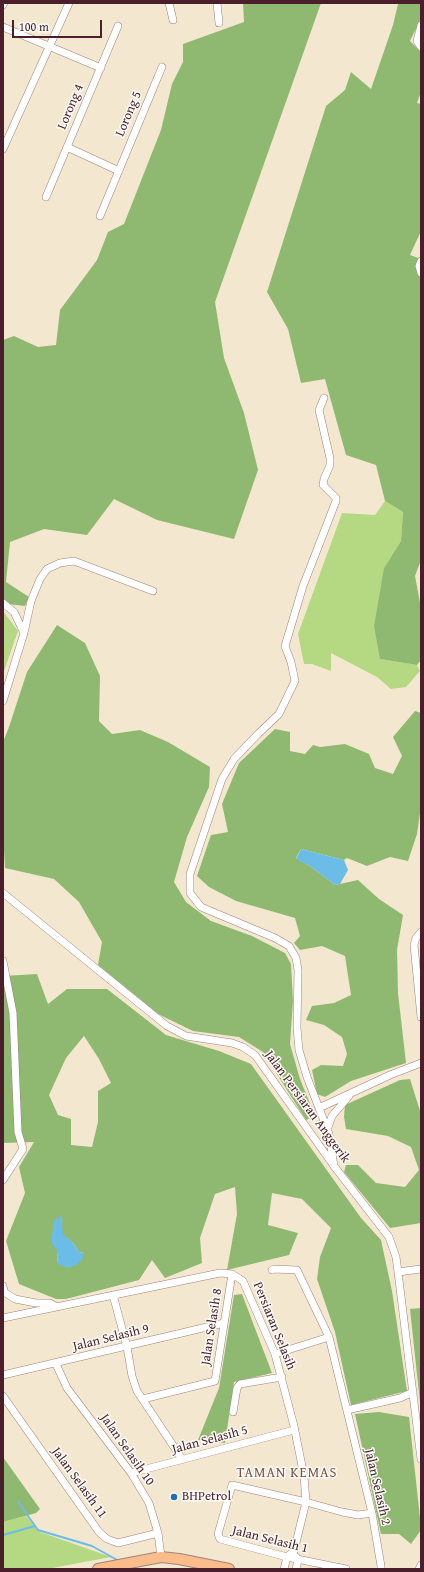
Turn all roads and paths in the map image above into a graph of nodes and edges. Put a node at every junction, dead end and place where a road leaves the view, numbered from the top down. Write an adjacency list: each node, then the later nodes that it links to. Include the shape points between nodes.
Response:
1 (68, 3): 9 (street)
2 (169, 3): 4 (street)
3 (217, 3): 5 (street)
4 (173, 20)
5 (219, 23)
6 (421, 24): 10 (street, via 417,41)
7 (118, 26): 12 (street, Lorong 4)
8 (3, 27): 9 (street)
9 (49, 47): 12 (street); 14 (street)
10 (421, 47)
11 (162, 67): 15 (street, Lorong 5)
12 (101, 68): 13 (street, Lorong 4)
13 (67, 147): 15 (street); 16 (street, Lorong 4)
14 (3, 149)
15 (119, 171): 17 (street, Lorong 5)
16 (46, 197)
17 (100, 216)
18 (421, 261): 19 (street)
19 (421, 274)
20 (324, 398): 31 (street, via 320,410 330,465 323,485 336,501 303,586 285,646 294,681 279,714 234,759 222,779 190,874 190,893 200,907 275,938 289,946 296,958 299,1050)
21 (153, 591): 23 (street, via 74,561 60,563 47,569 40,579 31,600)
22 (3, 603): 23 (street, via 14,612)
23 (24, 633): 24 (street)
24 (3, 701)
25 (3, 893): 33 (street, Jalan Persiaran Anggerik, via 167,1026 186,1036 232,1043 254,1055)
26 (421, 932): 28 (street, via 414,945)
27 (3, 961): 34 (street, via 13,1013 18,1132 23,1149)
28 (421, 1018)
29 (421, 1063): 30 (street)
30 (352, 1093): 31 (street); 32 (street, via 332,1116)
31 (319, 1108): 32 (street)
32 (327, 1130): 33 (street)
33 (334, 1166): 37 (street, Jalan Persiaran Anggerik, via 389,1237)
34 (3, 1180)
35 (421, 1269): 37 (street)
36 (272, 1270): 44 (street, Jalan Selasih 2, via 296,1270)
37 (398, 1272): 50 (street, Jalan Persiaran Anggerik)
38 (232, 1274): 40 (street, via 220,1273); 43 (street, Jalan Selasih 8); 46 (street, Persiaran Selasih, via 242,1281)
39 (3, 1286): 41 (street, via 4,1292 15,1299 50,1303)
40 (113, 1295): 41 (street); 45 (street)
41 (55, 1306): 42 (street)
42 (3, 1318)
43 (224, 1323): 45 (street, Jalan Selasih 9); 52 (street, Jalan Selasih 8, via 215,1381)
44 (329, 1337): 46 (street); 53 (street, Jalan Selasih 2)
45 (127, 1347): 47 (street, Jalan Selasih 9); 52 (street, via 137,1391)
46 (275, 1354): 49 (street, Persiaran Selasih)
47 (56, 1364): 48 (street, Jalan Selasih 9); 58 (street, Jalan Selasih 10, via 67,1388)
48 (3, 1375)
49 (282, 1377): 54 (street, via 240,1384); 55 (street, Persiaran Selasih)
50 (413, 1392): 53 (street, via 400,1398); 57 (street, Jalan Persiaran Anggerik)
51 (3, 1396): 61 (street, Jalan Selasih 11, via 103,1536 118,1543)
52 (143, 1399): 56 (street)
53 (347, 1410): 60 (street, Jalan Selasih 2)
54 (233, 1412)
55 (294, 1430): 56 (street, Jalan Selasih 5); 59 (street, Persiaran Selasih, via 304,1476)
56 (182, 1459): 58 (street, Jalan Selasih 5)
57 (421, 1459)
58 (131, 1473): 61 (street, Jalan Selasih 10, via 149,1502)
59 (306, 1502): 60 (street, via 358,1515); 62 (street, Persiaran Selasih); 64 (street, Jalan Selasih 1, via 232,1485 218,1534 220,1539)
60 (372, 1513): 72 (street, Jalan Selasih 2)
61 (158, 1533): 63 (street, Jalan Selasih 10)
62 (294, 1551): 64 (street); 65 (street)
63 (161, 1557): 67 (main road); 68 (main road)
64 (287, 1557): 65 (street, Jalan Selasih 1); 69 (street)
65 (298, 1560): 70 (street); 71 (street, Jalan Selasih 1)
66 (421, 1565): 73 (street)
67 (98, 1569)
68 (229, 1569)
69 (284, 1569)
70 (296, 1569)
71 (346, 1569)
72 (381, 1569)
73 (420, 1569)

